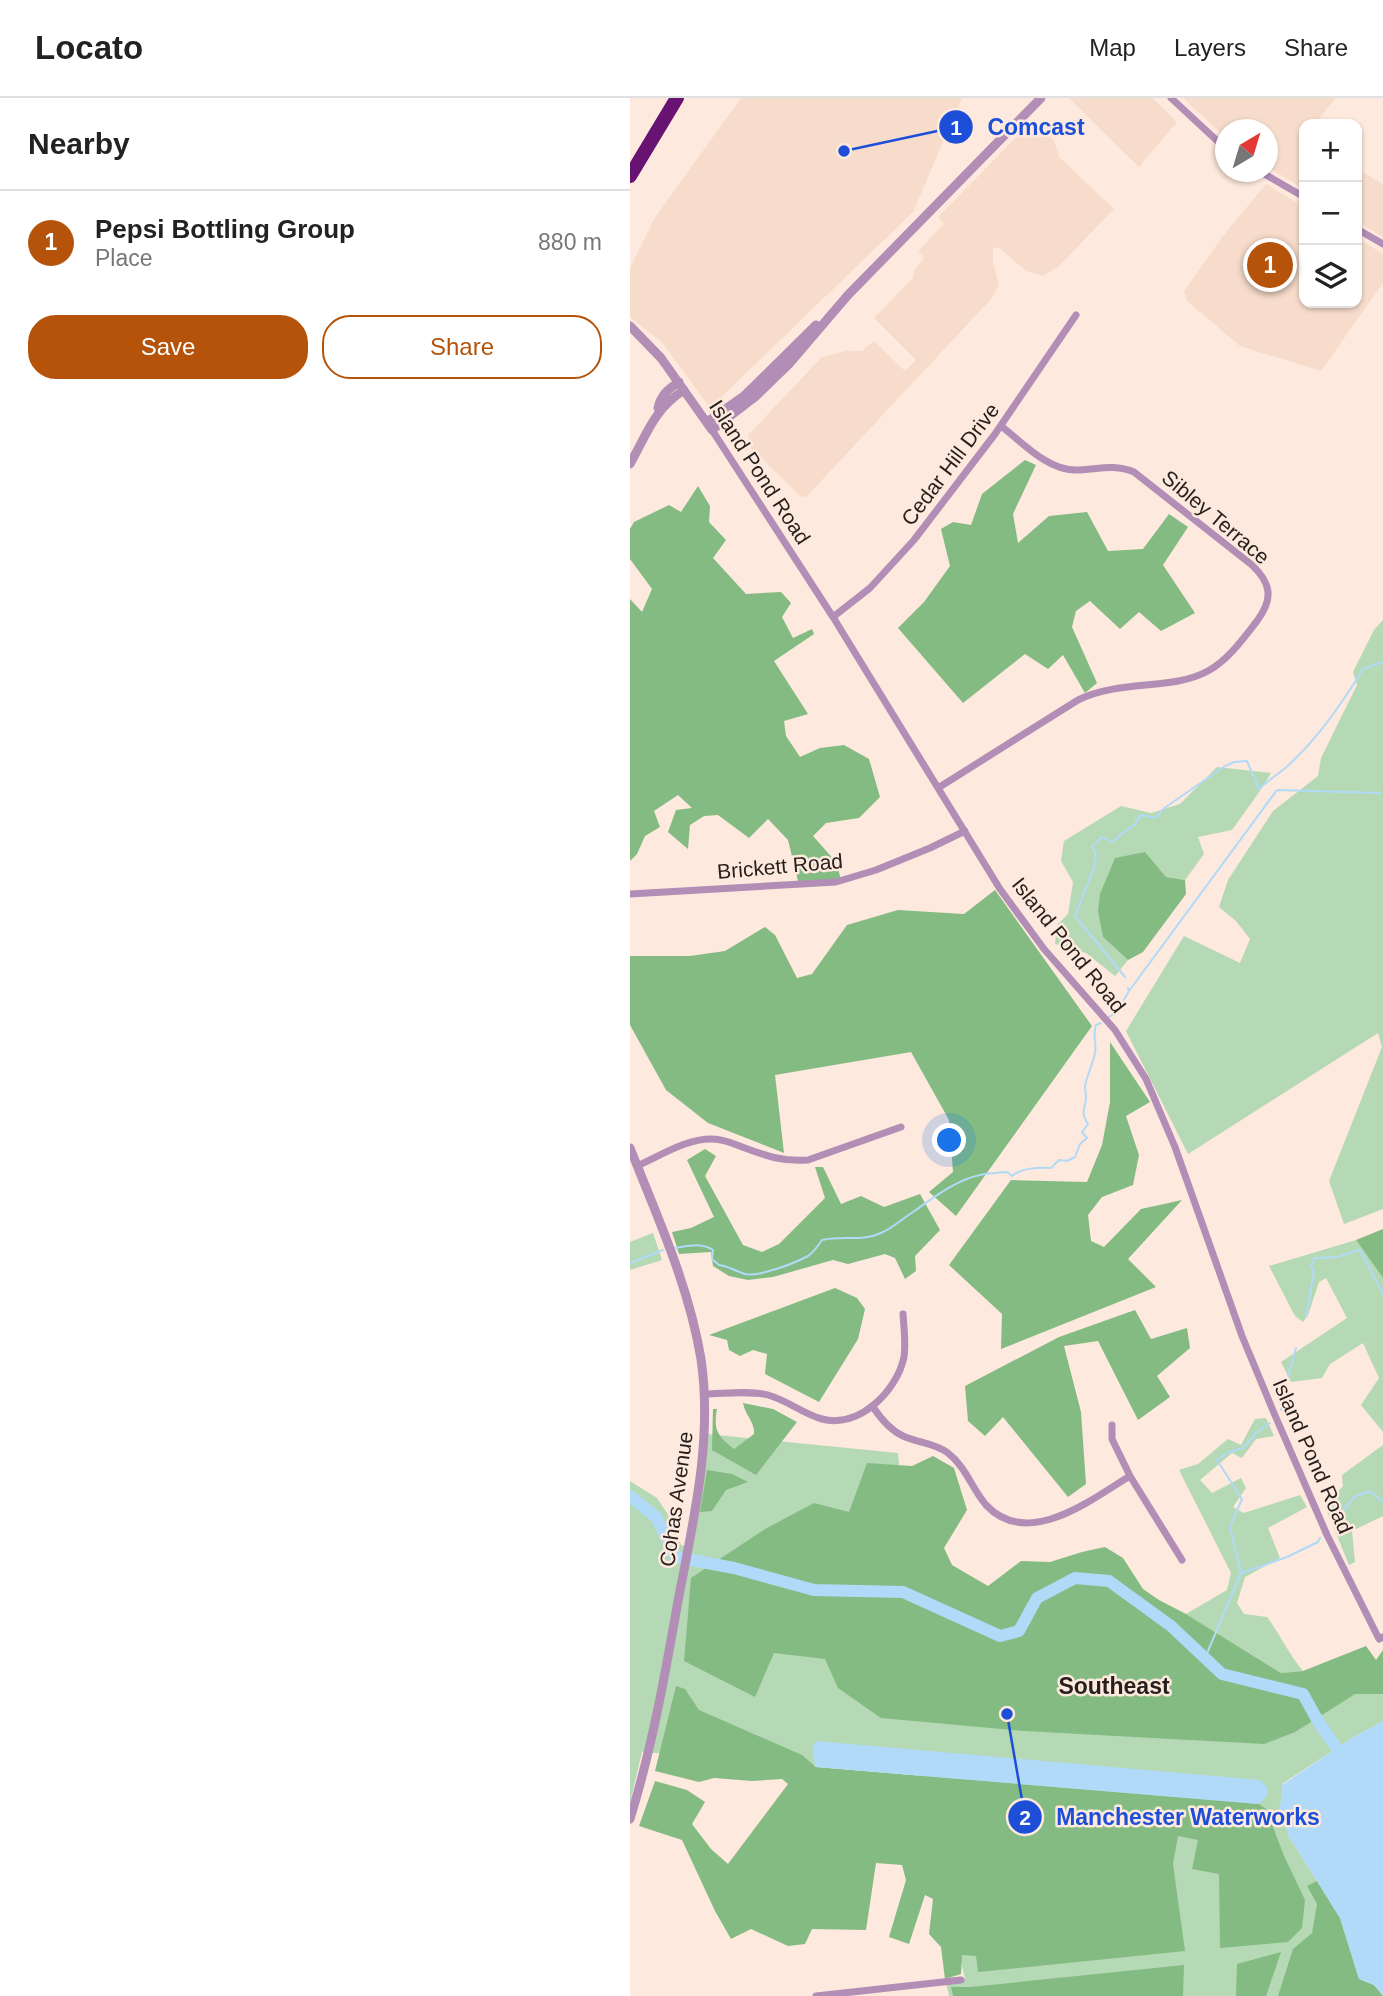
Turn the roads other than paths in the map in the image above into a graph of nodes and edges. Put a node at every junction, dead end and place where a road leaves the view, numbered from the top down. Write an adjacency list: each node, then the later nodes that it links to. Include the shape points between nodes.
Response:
1 (677, 98): 5 (highway)
2 (1041, 98): 13 (street, via 755,397)
3 (1171, 98): 4 (street)
4 (1215, 139)
5 (630, 176)
6 (1278, 182): 7 (street)
7 (1299, 194)
8 (1362, 232): 9 (street)
9 (1383, 244)
10 (1076, 315): 14 (street, Cedar Hill Drive)
11 (630, 326): 12 (street, Island Pond Road, via 650,344)
12 (681, 386): 13 (street, Island Pond Road); 15 (street, via 657,413)
13 (709, 426): 16 (street, Island Pond Road)
14 (1001, 426): 16 (street, Cedar Hill Drive, via 890,568); 17 (street, Sibley Terrace, via 1059,468 1117,466 1133,471 1252,565 1268,586 1268,603 1233,650 1208,671 1176,681 1093,693)
15 (630, 464)
16 (832, 617): 17 (street, Island Pond Road)
17 (938, 788): 18 (street, Island Pond Road)
18 (965, 831): 19 (street, Brickett Road, via 876,870 836,882); 29 (street, Island Pond Road, via 1029,930 1115,1030 1146,1079 1274,1413 1327,1535)
19 (630, 894)
20 (901, 1127): 22 (street, via 808,1160 778,1160 715,1139)
21 (630, 1148): 22 (street, Cohas Avenue)
22 (634, 1162): 24 (street, Cohas Avenue, via 690,1311)
23 (903, 1314): 25 (street, via 903,1360 886,1394)
24 (704, 1394): 25 (street, via 766,1394 824,1420 858,1415); 30 (street, Cohas Avenue, via 702,1461 685,1567 655,1723)
25 (873, 1407): 27 (street, via 883,1422 903,1436 950,1455 993,1512 1018,1523 1063,1515)
26 (1112, 1425): 27 (street, via 1112,1439)
27 (1130, 1476): 28 (street)
28 (1182, 1560)
29 (1381, 1638)
30 (630, 1819)
31 (961, 1980): 32 (street)
32 (816, 1996)

